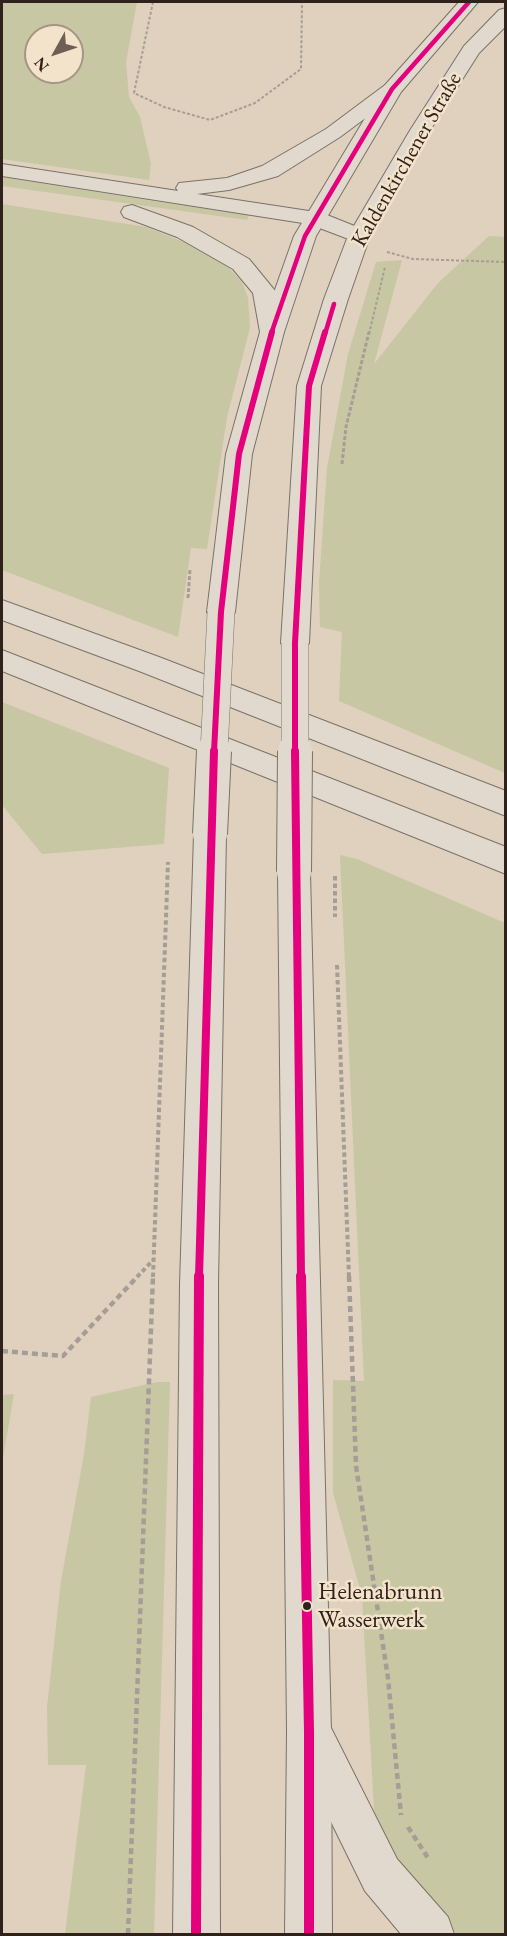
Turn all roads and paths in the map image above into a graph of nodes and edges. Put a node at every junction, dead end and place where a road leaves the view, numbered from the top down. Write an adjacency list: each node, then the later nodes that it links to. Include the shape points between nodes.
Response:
1 (153, 2): 2 (path, via 134,93 164,107 210,120 255,103 301,69)
2 (302, 2)
3 (469, 2): 5 (main road, Kaldenkirchener Straße)
4 (506, 14): 9 (main road, Kaldenkirchener Straße, via 471,51)
5 (392, 89): 7 (main road, via 295,157 270,171 229,184 184,188); 8 (main road, Kaldenkirchener Straße)
6 (2, 170): 7 (main road)
7 (76, 182): 8 (main road)
8 (309, 227): 9 (main road); 11 (main road, Kaldenkirchener Straße); 11 (main road, via 121,211 185,232 241,264 264,292)
9 (359, 236): 25 (main road, Kaldenkirchener Straße, bridge, via 309,386 295,643 294,872)
10 (506, 262): 12 (path, via 413,259 389,253 349,415)
11 (272, 332): 28 (main road, Kaldenkirchener Straße, bridge, via 239,454 221,612 210,834 199,1284)
12 (340, 474)
13 (2, 598): 16 (main road)
14 (2, 610): 16 (main road)
15 (2, 660): 19 (main road)
16 (149, 664): 17 (main road)
17 (506, 804)
18 (169, 855): 23 (path)
19 (506, 861)
20 (335, 917): 21 (path)
21 (336, 929)
22 (336, 953): 26 (path, via 356,1466 388,1678 402,1816)
23 (154, 1259): 24 (path, via 63,1356); 27 (path)
24 (2, 1351)
25 (309, 1732): 29 (main road, Kaldenkirchener Straße); 30 (main road, via 381,1875)
26 (434, 1867)
27 (128, 1935)
28 (196, 1935)
29 (309, 1935)
30 (431, 1935)

